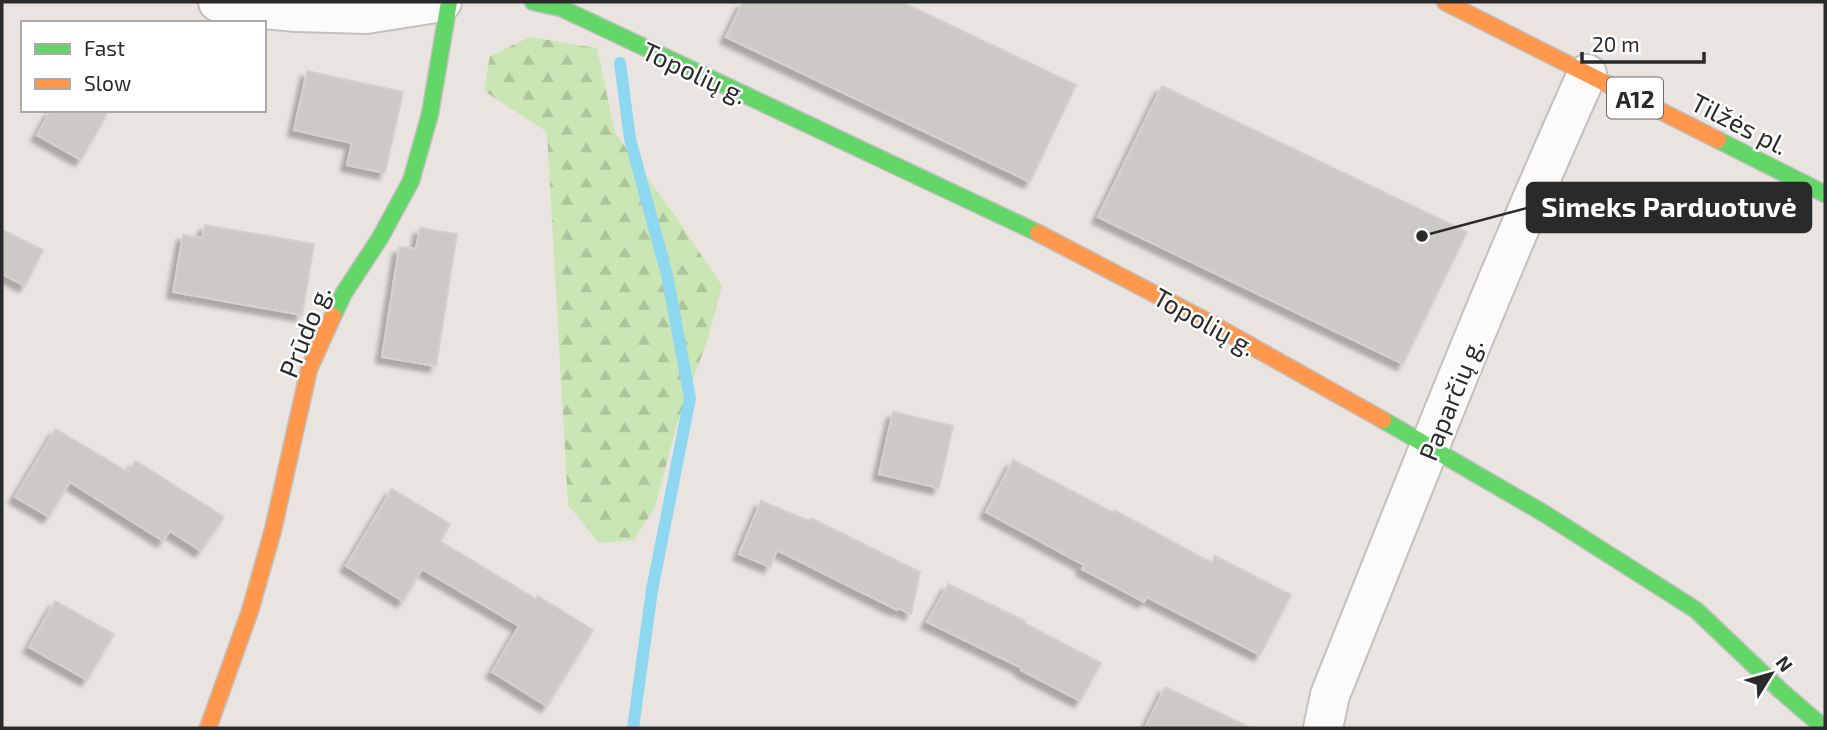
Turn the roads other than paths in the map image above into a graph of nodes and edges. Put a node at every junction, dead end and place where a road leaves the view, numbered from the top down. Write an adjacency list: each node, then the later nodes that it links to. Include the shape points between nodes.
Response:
1 (218, 2): 2 (street, via 366,14)
2 (442, 2)
3 (449, 2): 9 (main road, Prūdo g., via 430,114 411,180 344,293 309,369 273,530)
4 (533, 2): 8 (main road, Topolių g., via 561,8 1065,246)
5 (1444, 2): 6 (main road, Tilžės pl. / A12)
6 (1587, 74): 7 (main road, Tilžės pl. / A12); 8 (street, Paparčių g.)
7 (1825, 194)
8 (1430, 447): 10 (street, Paparčių g., via 1330,695); 11 (main road, Topolių g., via 1696,610)
9 (208, 728)
10 (1323, 728)
11 (1824, 728)

